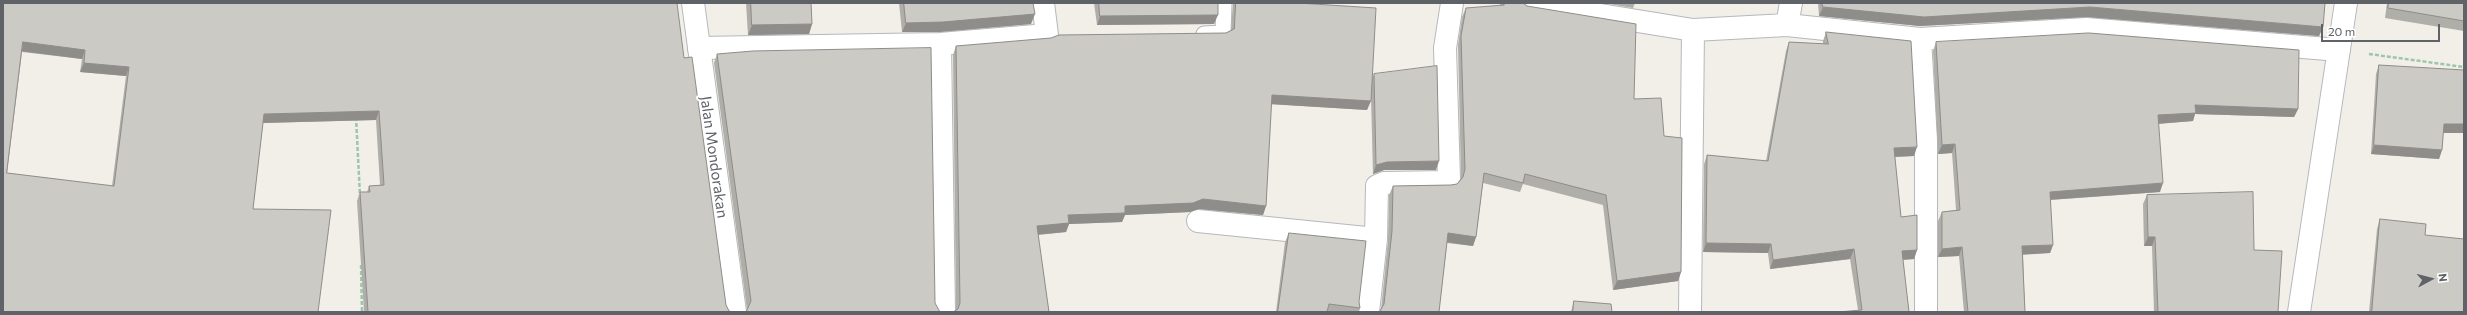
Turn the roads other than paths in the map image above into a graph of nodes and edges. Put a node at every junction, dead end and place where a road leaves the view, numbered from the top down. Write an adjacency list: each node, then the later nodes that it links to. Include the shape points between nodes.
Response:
1 (692, 3): 13 (street, Jalan Mondorakan)
2 (1043, 3): 12 (street, via 1055,35)
3 (1224, 3): 10 (lane, via 1223,33)
4 (1452, 3): 16 (street, via 1445,48 1449,179 1447,182 1380,183 1377,186)
5 (1526, 3): 9 (street)
6 (1791, 3): 8 (street)
7 (2346, 3): 14 (street)
8 (1787, 25): 9 (street); 11 (street)
9 (1693, 30): 20 (street)
10 (1188, 34)
11 (1920, 39): 14 (street, via 2086,29); 21 (street, via 1926,140)
12 (940, 44): 13 (street); 18 (street)
13 (699, 48): 17 (street, Jalan Mondorakan)
14 (2339, 50): 22 (street)
15 (1198, 222): 16 (street)
16 (1376, 238): 19 (street)
17 (735, 312)
18 (944, 312)
19 (1368, 312)
20 (1690, 312)
21 (1926, 312)
22 (2299, 312)

